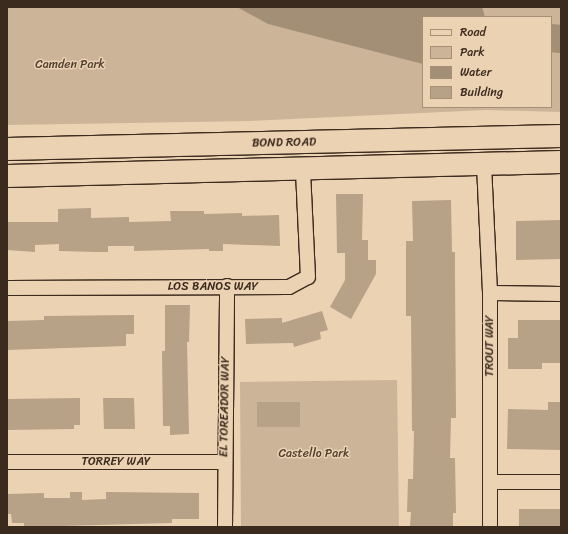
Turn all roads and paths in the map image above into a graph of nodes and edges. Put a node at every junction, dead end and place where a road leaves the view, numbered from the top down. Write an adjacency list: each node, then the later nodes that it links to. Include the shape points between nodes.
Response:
1 (561, 136): 2 (main road, BOND ROAD)
2 (7, 149)
3 (561, 162): 4 (main road)
4 (484, 165): 5 (main road); 9 (street, TROUT WAY)
5 (303, 170): 6 (main road); 7 (street, LOS BANOS WAY, via 308,277 289,287)
6 (7, 176)
7 (227, 286): 8 (street, LOS BANOS WAY); 12 (street, EL TOREADOR WAY)
8 (7, 288)
9 (490, 293): 10 (street); 13 (street, TROUT WAY)
10 (561, 294)
11 (7, 462): 12 (street, TORREY WAY)
12 (225, 462): 15 (street, EL TOREADOR WAY)
13 (490, 482): 14 (street); 16 (street, TROUT WAY)
14 (561, 482)
15 (225, 527)
16 (490, 527)

